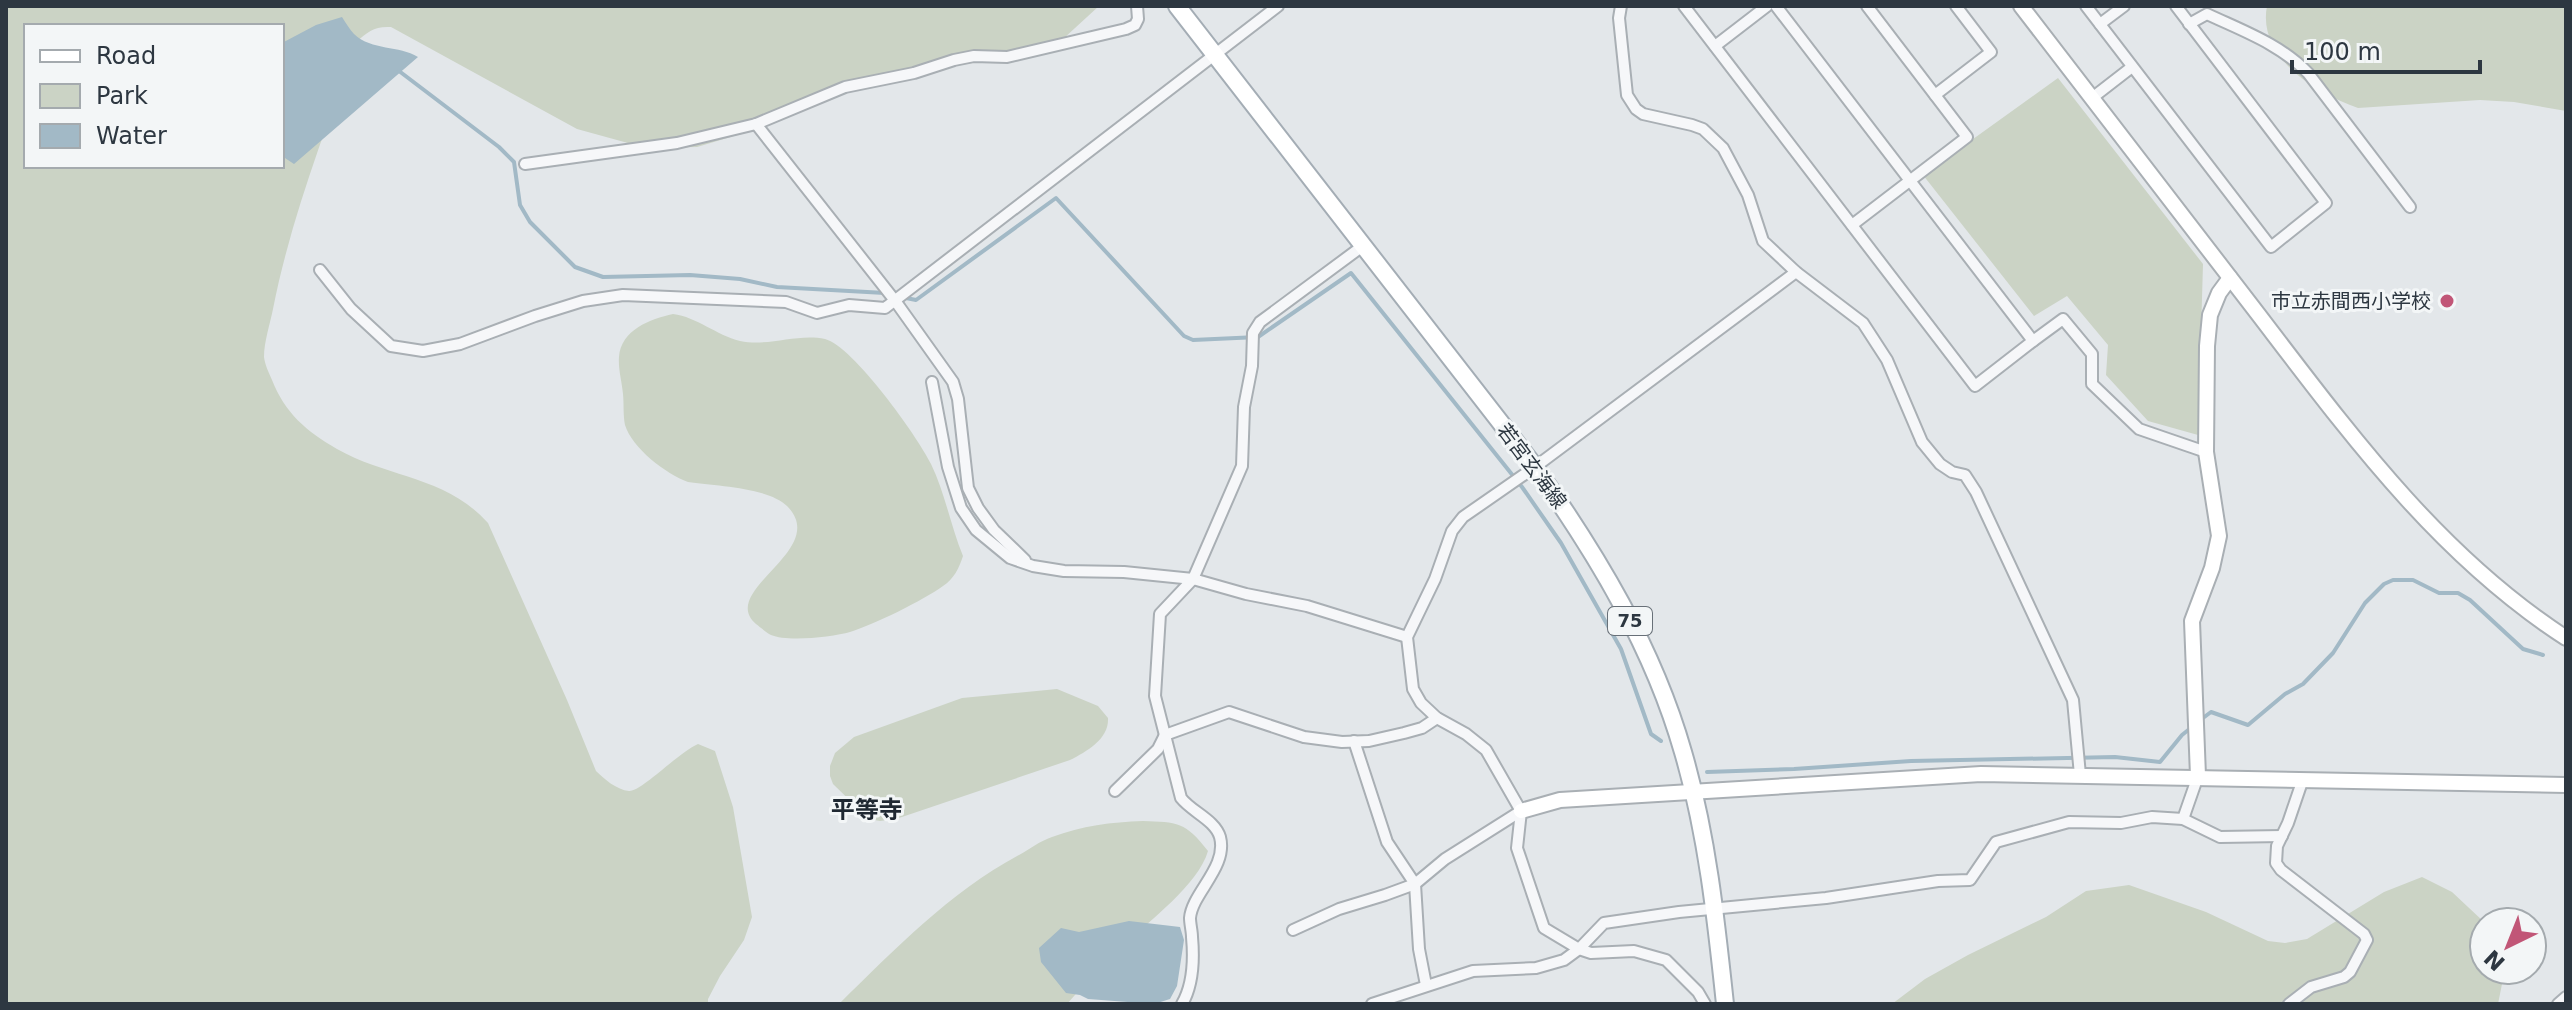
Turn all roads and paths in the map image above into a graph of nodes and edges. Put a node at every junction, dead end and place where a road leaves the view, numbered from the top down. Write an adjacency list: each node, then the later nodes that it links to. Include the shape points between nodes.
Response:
1 (1137, 6): 21 (street, via 1138,19 1126,29 1007,57 954,60 845,87)
2 (1177, 6): 17 (main road, 若宮玄海線 / 75)
3 (1278, 6): 17 (street)
4 (1621, 6): 28 (street, via 1627,95 1636,109 1703,129 1723,148 1748,195 1763,241)
5 (1684, 6): 16 (street)
6 (1767, 6): 16 (street)
7 (1776, 6): 23 (street)
8 (1867, 6): 19 (street)
9 (1956, 6): 19 (street, via 1991,52)
10 (2021, 6): 20 (street)
11 (2086, 6): 14 (street)
12 (2124, 6): 14 (street)
13 (2176, 6): 15 (street)
14 (2100, 24): 18 (street)
15 (2189, 24): 18 (street, via 2326,203 2271,247); 24 (street, via 2207,14 2293,58)
16 (1715, 46): 25 (street)
17 (1215, 55): 26 (main road, 若宮玄海線 / 75); 30 (street)
18 (2132, 67): 20 (street)
19 (1935, 95): 23 (street, via 1967,137)
20 (2092, 98): 29 (street)
21 (756, 124): 22 (street, via 677,143); 30 (street)
22 (525, 164)
23 (1910, 180): 25 (street); 31 (street)
24 (2410, 207)
25 (1852, 225): 31 (street, via 1975,386)
26 (1364, 245): 34 (main road, 若宮玄海線 / 75); 36 (street, via 1260,322 1253,333 1242,466)
27 (320, 270): 30 (street, via 391,346 423,351 460,344 583,301 623,295 786,302 817,313 849,305 885,308)
28 (1796, 272): 34 (street); 42 (street, via 1863,323 1887,360 1922,442 1940,464 1965,475 1976,492 2073,700)
29 (2230, 278): 33 (street, via 2210,315); 38 (street, via 2424,520 2498,588)
30 (896, 302): 35 (street, via 953,382 973,498 994,530)
31 (2033, 341): 33 (street, via 2063,319 2092,354 2092,384 2139,429)
32 (932, 382): 35 (street, via 961,508 990,543)
33 (2206, 452): 43 (street, via 2219,536 2192,621)
34 (1535, 467): 37 (street, via 1463,517 1452,531); 46 (main road, 若宮玄海線 / 75, via 1578,527 1641,642 1671,715)
35 (1033, 566): 36 (street)
36 (1193, 579): 37 (street); 40 (street, via 1160,614 1155,696)
37 (1407, 637): 39 (street, via 1413,689)
38 (2566, 638)
39 (1437, 718): 41 (street, via 1404,733); 48 (street, via 1486,750)
40 (1165, 735): 41 (street, via 1229,712 1304,737); 47 (street, via 1158,749); 57 (street, via 1181,798 1213,824 1222,849 1190,916 1191,980)
41 (1354, 741): 51 (street, via 1387,842)
42 (2080, 775): 43 (street); 46 (street, via 1981,774)
43 (2198, 776): 44 (street); 49 (street)
44 (2303, 779): 45 (street); 50 (street)
45 (2566, 785)
46 (1692, 790): 48 (street, via 1560,800); 52 (main road, 若宮玄海線 / 75)
47 (1115, 791)
48 (1521, 811): 51 (street); 54 (street, via 1517,848 1544,928)
49 (2183, 819): 50 (street, via 2220,837); 52 (street, via 2069,822 2002,839 1989,849 1970,880)
50 (2282, 836): 61 (street, via 2276,854 2281,870 2367,940 2344,977 2311,987)
51 (1415, 884): 53 (street); 55 (street)
52 (1715, 909): 54 (street, via 1604,923); 60 (main road, 若宮玄海線 / 75)
53 (1293, 930)
54 (1579, 949): 55 (street, via 1536,968 1473,971); 59 (street, via 1634,951 1666,960)
55 (1426, 985): 58 (street)
56 (2566, 997): 62 (street)
57 (1182, 1004)
58 (1372, 1004)
59 (1705, 1004)
60 (1725, 1004)
61 (2289, 1004)
62 (2558, 1004)

